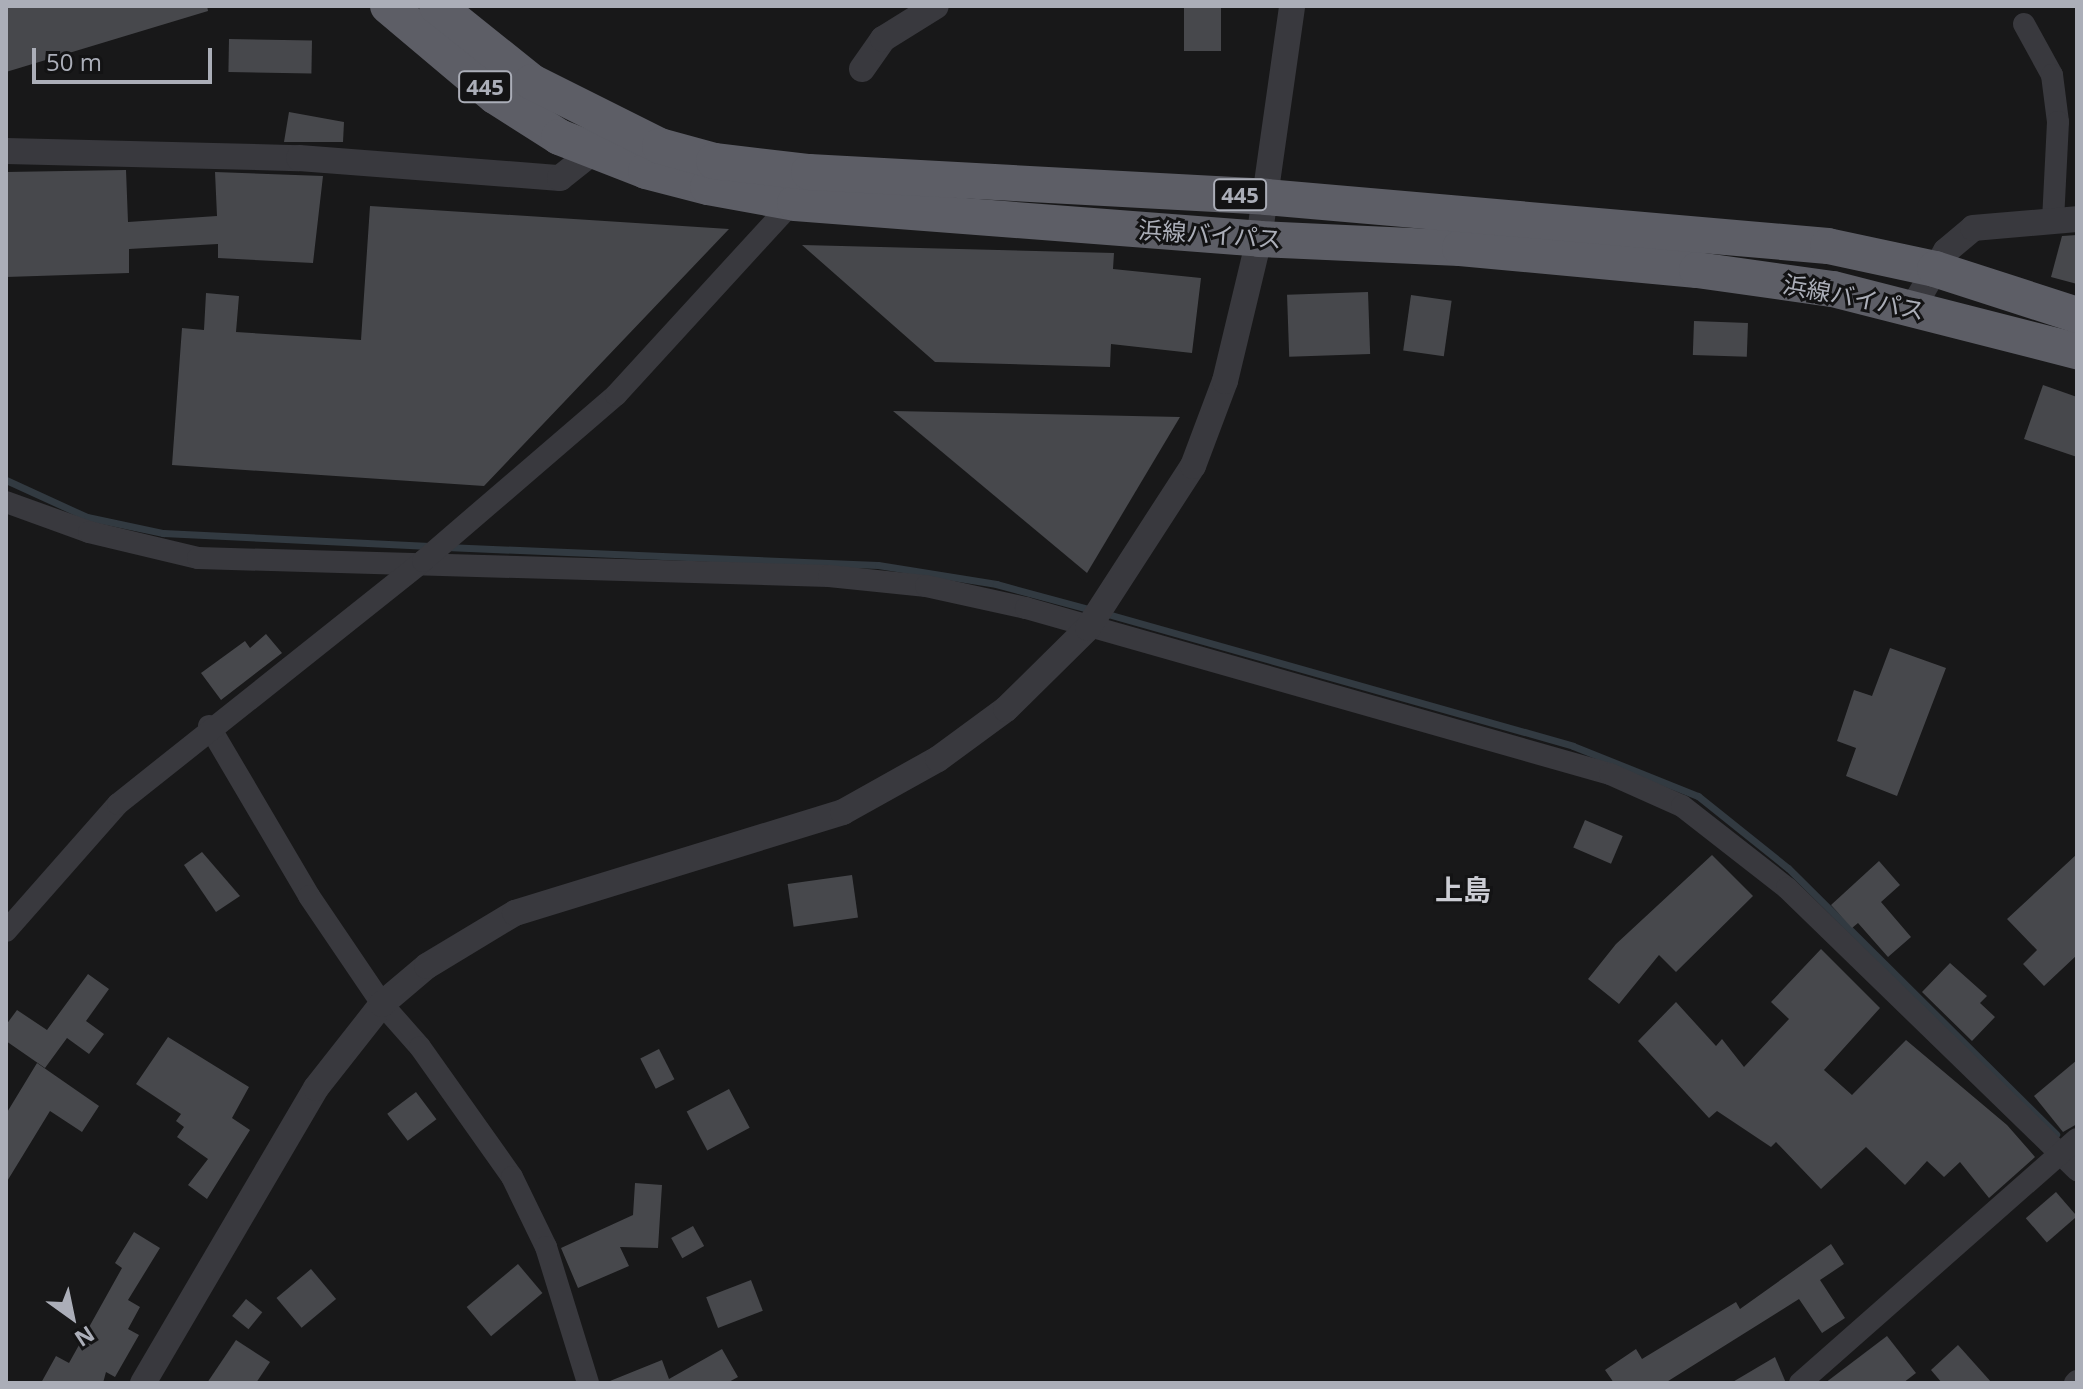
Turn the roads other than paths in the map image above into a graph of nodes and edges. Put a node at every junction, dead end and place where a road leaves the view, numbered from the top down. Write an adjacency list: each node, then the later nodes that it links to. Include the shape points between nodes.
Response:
1 (388, 6): 7 (highway, 浜線バイパス / 445, via 495,96 559,137)
2 (437, 6): 7 (highway, 浜線バイパス / 445)
3 (936, 6): 6 (street, via 883,39)
4 (1292, 6): 10 (street)
5 (2024, 24): 11 (street, via 2052,75)
6 (862, 69)
7 (600, 136): 8 (street, via 560,178 299,158); 9 (highway, 浜線バイパス / 445, via 693,183)
8 (6, 151)
9 (802, 188): 10 (highway, 浜線バイパス / 445); 12 (highway, 浜線バイパス / 445); 18 (street, via 616,395)
10 (1266, 197): 12 (street); 13 (highway, 浜線バイパス / 445, via 1828,246)
11 (2065, 220): 13 (street, via 1973,228 1946,251)
12 (1259, 239): 14 (highway, 浜線バイパス / 445, via 1597,259 1833,289); 19 (street, via 1225,381 1193,466)
13 (1935, 269): 14 (street); 15 (highway, 浜線バイパス / 445)
14 (1913, 307): 16 (highway, 浜線バイパス / 445)
15 (2077, 315)
16 (2077, 351)
17 (6, 502): 18 (street, via 89,532 198,558)
18 (423, 561): 19 (street, via 470,569 829,576 926,586); 20 (street)
19 (1088, 628): 22 (street, via 1006,709 938,759 843,812 608,880 515,913 427,966); 23 (street, via 1610,774 1682,806 1787,888)
20 (209, 726): 21 (street, via 118,804); 22 (street, via 309,896)
21 (6, 931)
22 (382, 1004): 25 (street, via 316,1088); 26 (street, via 420,1047 512,1177 546,1247)
23 (2068, 1147): 24 (street); 27 (street)
24 (2077, 1170)
25 (143, 1383)
26 (588, 1383)
27 (1800, 1383)

